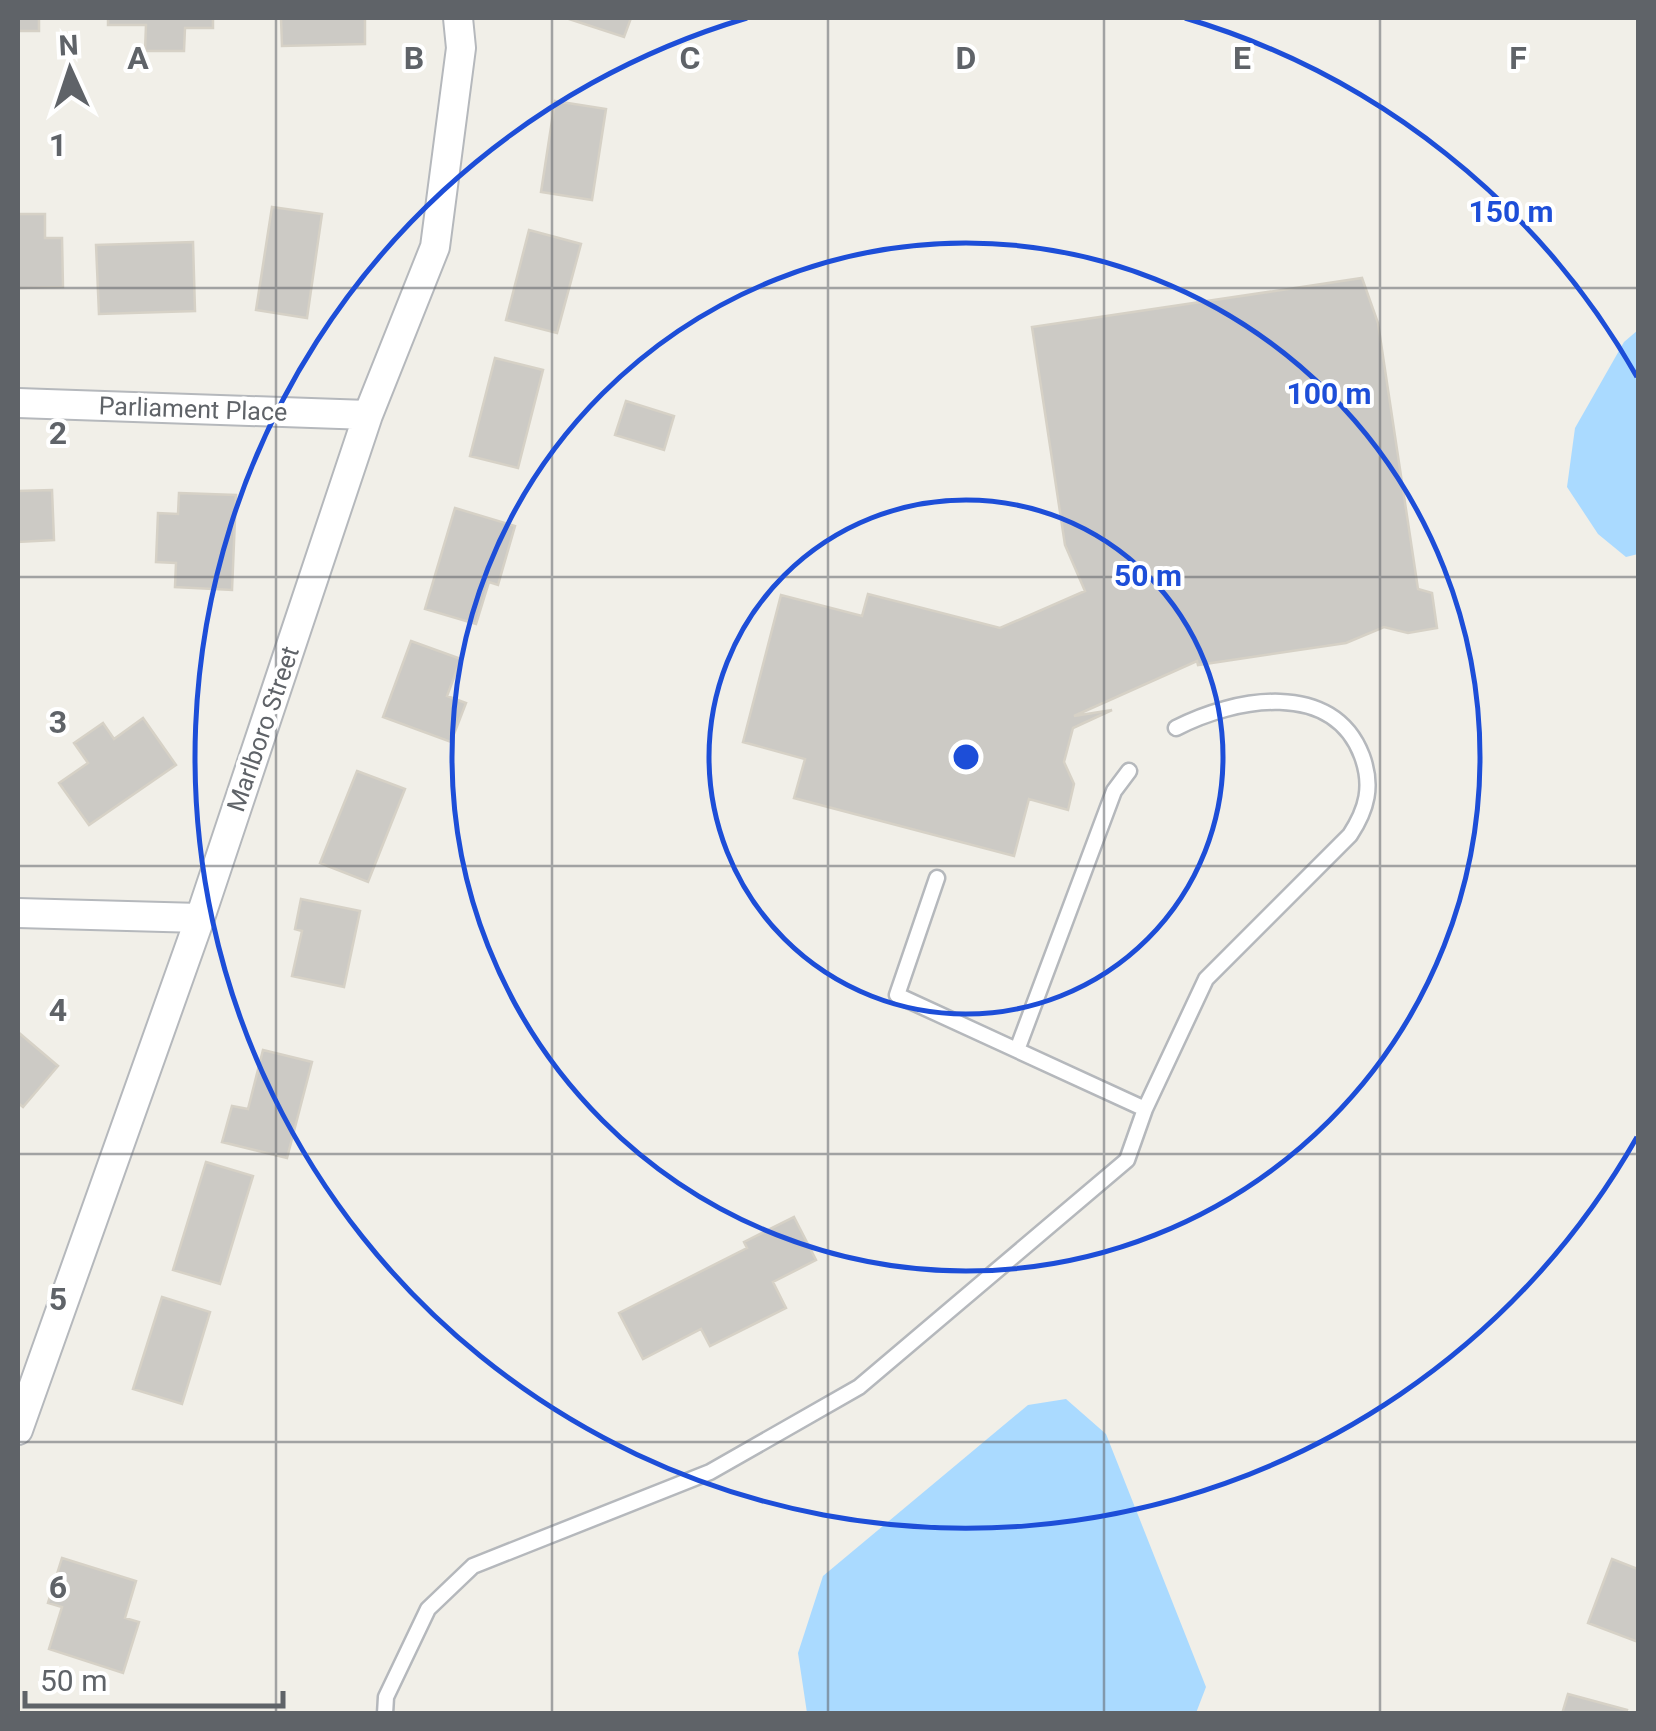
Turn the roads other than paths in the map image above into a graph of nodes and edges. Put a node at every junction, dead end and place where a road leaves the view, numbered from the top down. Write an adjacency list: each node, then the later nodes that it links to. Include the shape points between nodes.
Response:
1 (458, 18): 3 (street, Marlboro Street, via 461,48 435,247)
2 (18, 403): 3 (street, Parliament Place)
3 (368, 415): 8 (street, Marlboro Street)
4 (1176, 728): 10 (lane, via 1214,708 1283,702 1330,711 1354,736 1367,769 1368,807 1350,834 1206,979)
5 (1129, 771): 9 (lane, via 1114,791)
6 (937, 878): 9 (lane, via 898,995)
7 (18, 913): 8 (street)
8 (200, 918): 11 (street, Marlboro Street)
9 (1017, 1050): 10 (lane)
10 (1146, 1109): 13 (lane, via 1126,1160 859,1388 710,1472 473,1566 428,1609 386,1697)
11 (28, 1376): 12 (street, Marlboro Street)
12 (18, 1430)
13 (385, 1714)

